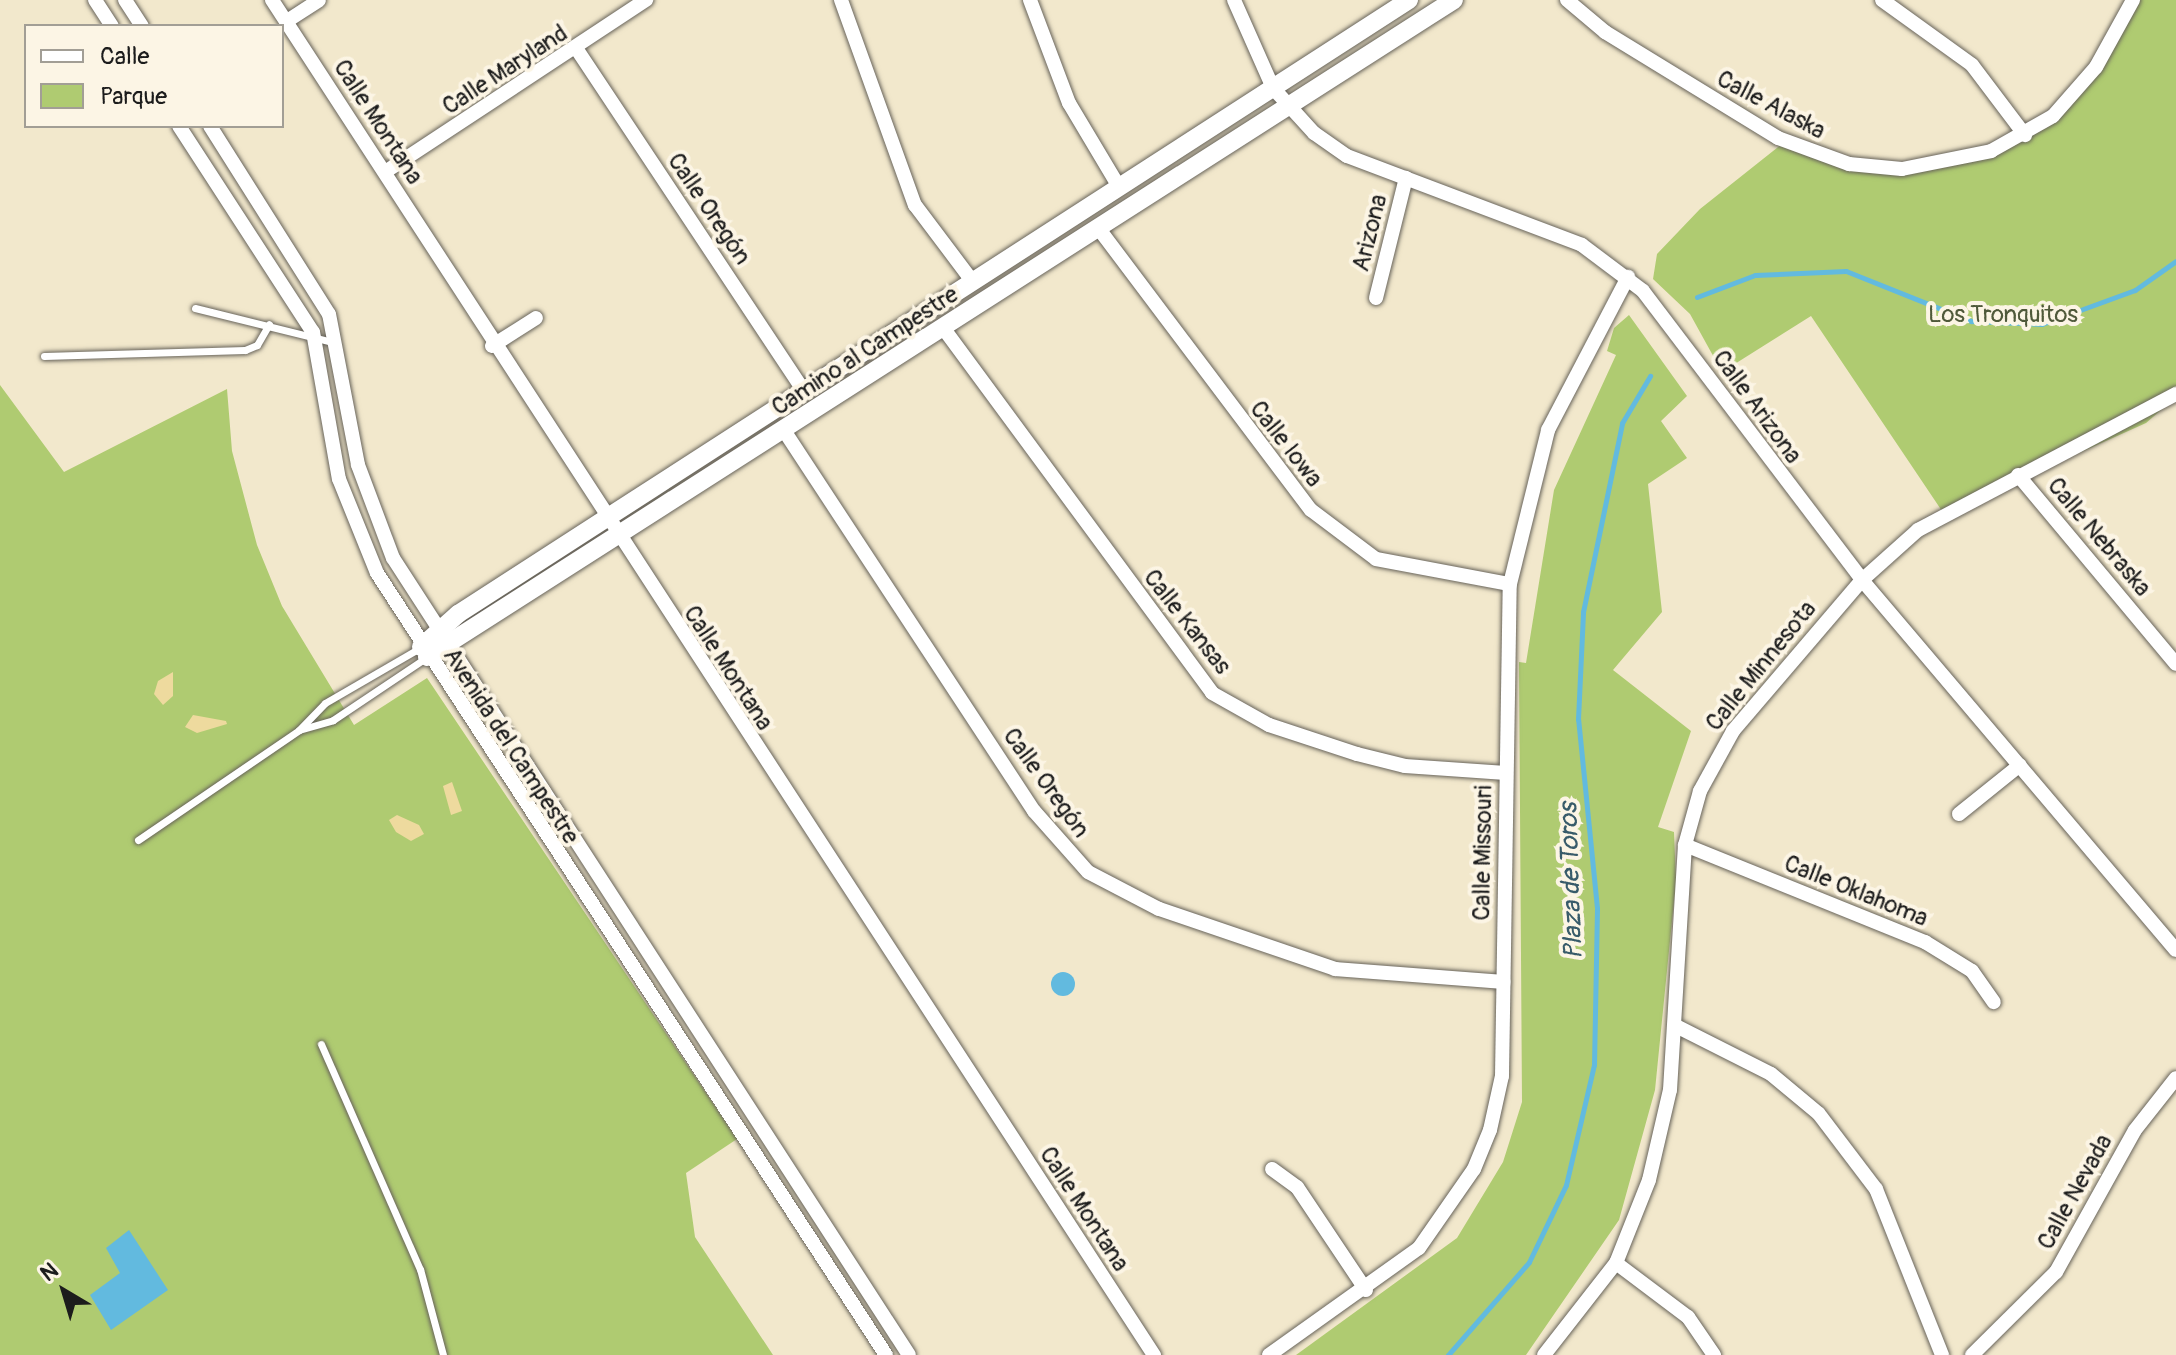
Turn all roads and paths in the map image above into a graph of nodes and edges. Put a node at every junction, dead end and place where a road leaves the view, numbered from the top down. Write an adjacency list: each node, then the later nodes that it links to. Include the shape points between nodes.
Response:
1 (95, 0): 15 (street)
2 (125, 0): 16 (street)
3 (272, 0): 14 (street, Calle Montana)
4 (319, 0): 14 (street)
5 (646, 0): 17 (street, Calle Maryland)
6 (841, 0): 28 (street, via 915,205)
7 (1030, 0): 25 (street, via 1069,103)
8 (1234, 0): 18 (street, Calle Arizona)
9 (1409, 0): 18 (street, Camino al Campestre)
10 (1454, 0): 19 (street, Camino al Campestre)
11 (1567, 0): 22 (street, Calle Alaska, via 1733,113 1825,157 1902,169 1957,160)
12 (1882, 0): 22 (street, via 1972,65)
13 (2133, 0): 22 (street, Calle Alaska, via 2096,67 2053,116)
14 (287, 21): 23 (street, Calle Montana)
15 (111, 24)
16 (141, 24)
17 (578, 51): 23 (street, Calle Maryland); 38 (street, Calle Oregón)
18 (1273, 88): 19 (street, Calle Arizona); 25 (street, Camino al Campestre)
19 (1287, 107): 24 (street, Calle Arizona, via 1347,156); 26 (street, Camino al Campestre)
20 (180, 128): 34 (street, Avenida del Campestre)
21 (211, 128): 35 (street, Avenida del Campestre, via 300,260)
22 (2025, 135)
23 (385, 172): 36 (street, Calle Montana)
24 (1406, 178): 27 (street, Calle Arizona, via 1569,239); 29 (street, Arizona)
25 (1119, 187): 28 (street, Camino al Campestre)
26 (1099, 229): 33 (street, Camino al Campestre); 45 (street, Calle Iowa, via 1311,510 1376,559)
27 (1628, 277): 44 (street, Calle Arizona); 45 (street, Calle Missouri, via 1548,430)
28 (973, 282): 38 (street, Camino al Campestre)
29 (1376, 298)
30 (195, 308): 32 (lane)
31 (536, 318): 36 (street)
32 (269, 324): 34 (lane); 37 (lane, via 257,345 245,350)
33 (944, 329): 40 (street, Camino al Campestre); 51 (street, Calle Kansas, via 1212,693 1269,725 1357,754 1405,766)
34 (313, 332): 35 (lane); 47 (street, Avenida del Campestre, via 325,421 353,522)
35 (338, 345): 46 (street, Avenida del Campestre, via 348,424 372,509 393,558)
36 (492, 346): 42 (street, Calle Montana)
37 (44, 356)
38 (804, 391): 42 (street, Camino al Campestre)
39 (2176, 394): 41 (street, Calle Minnesota, via 2115,432)
40 (785, 432): 43 (street, Camino al Campestre); 58 (street, Calle Oregón, via 1034,811 1088,872 1159,909 1335,969)
41 (2018, 475): 44 (street, Calle Minnesota, via 1918,530); 48 (street, Calle Nebraska)
42 (604, 520): 43 (street, Calle Montana); 46 (street, Camino al Campestre)
43 (618, 539): 46 (street, Camino al Campestre); 71 (street, Calle Montana)
44 (1862, 580): 50 (street, Calle Arizona); 54 (street, Calle Minnesota, via 1733,731 1700,791)
45 (1510, 584): 51 (street, Calle Missouri)
46 (444, 636): 47 (street, Camino al Campestre); 55 (street, Avenida del Campestre)
47 (424, 652): 49 (lane, Camino al Campestre, via 325,703); 49 (lane, Camino al Campestre, via 333,720); 57 (street, Avenida del Campestre)
48 (2176, 664)
49 (299, 730): 53 (lane, Camino al Campestre)
50 (2020, 765): 52 (street); 56 (street, Calle Arizona)
51 (1506, 773): 58 (street, Calle Missouri)
52 (1959, 814)
53 (138, 840)
54 (1685, 845): 59 (street, Calle Oklahoma, via 1925,942 1972,971); 60 (street, Calle Minnesota)
55 (638, 941): 57 (street); 64 (street, Avenida del Campestre)
56 (2176, 950)
57 (619, 952): 65 (street, Avenida del Campestre)
58 (1504, 982): 67 (street, Calle Missouri, via 1502,1076 1474,1169 1419,1248)
59 (1994, 1002)
60 (1676, 1026): 66 (street, Calle Minnesota, via 1664,1130); 75 (street, via 1771,1074 1819,1114 1883,1201)
61 (321, 1044): 68 (lane, via 420,1269)
62 (2176, 1078): 76 (street, Calle Nevada, via 2135,1130 2056,1272)
63 (1272, 1169): 67 (street, via 1297,1187)
64 (821, 1220): 65 (street); 70 (street, Avenida del Campestre)
65 (803, 1232): 69 (street, Avenida del Campestre)
66 (1616, 1263): 73 (street, Calle Minnesota); 74 (street, via 1688,1317)
67 (1366, 1290): 72 (street, Calle Missouri)
68 (443, 1355)
69 (886, 1355)
70 (909, 1355)
71 (1154, 1355)
72 (1269, 1355)
73 (1544, 1355)
74 (1714, 1355)
75 (1942, 1355)
76 (1972, 1355)

